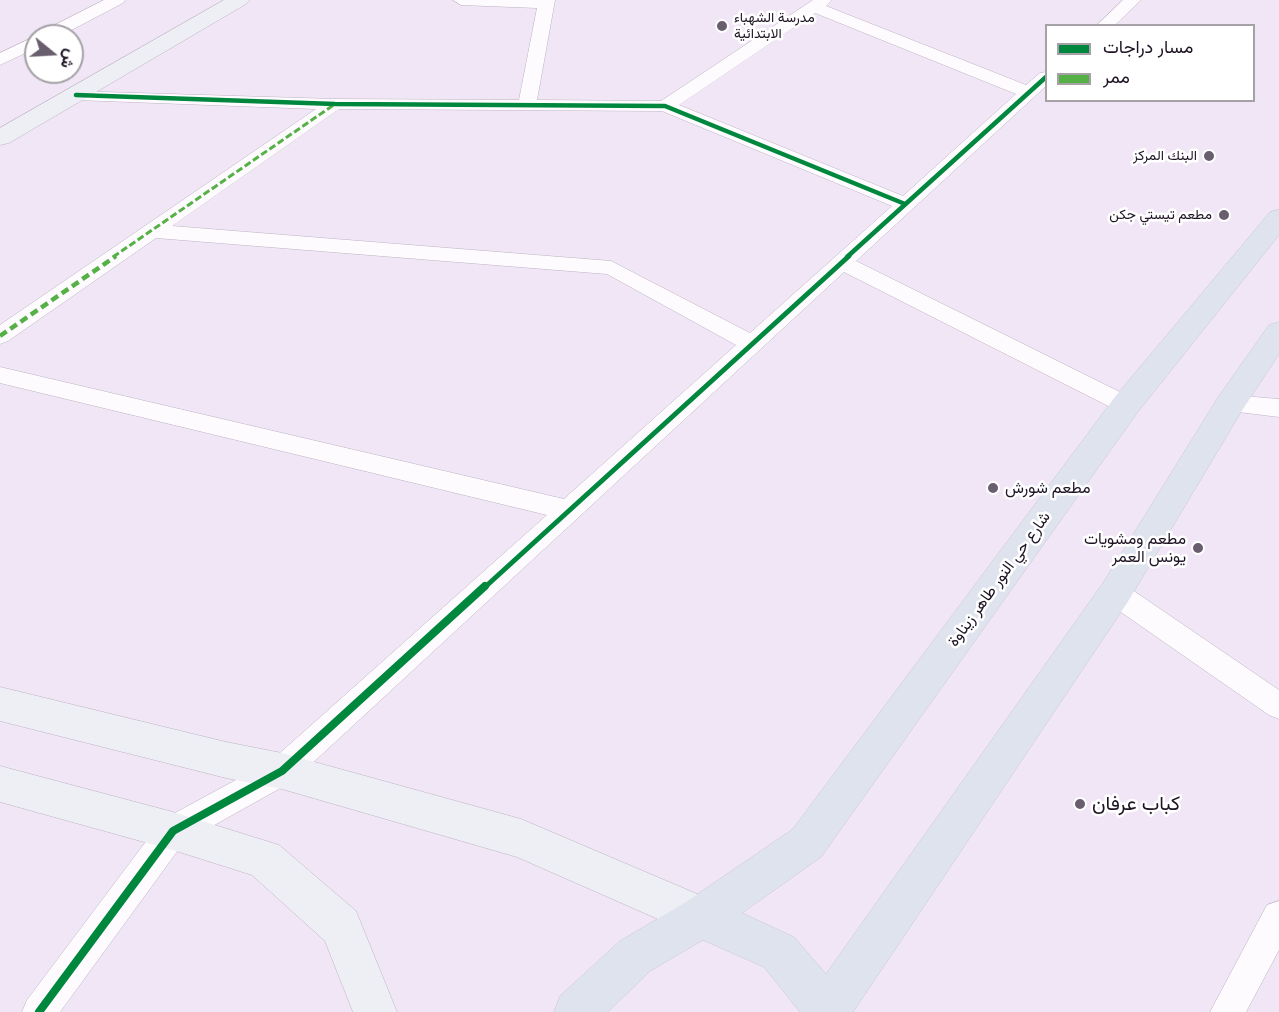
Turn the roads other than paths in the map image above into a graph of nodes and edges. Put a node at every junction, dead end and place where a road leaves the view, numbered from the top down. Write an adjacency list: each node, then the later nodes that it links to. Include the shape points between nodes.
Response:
1 (117, 0): 8 (street)
2 (204, 0): 14 (street)
3 (238, 0): 13 (street)
4 (461, 0): 6 (street)
5 (1133, 0): 9 (street)
6 (547, 2): 16 (street)
7 (819, 3): 12 (street); 17 (street)
8 (70, 24)
9 (1106, 24)
10 (24, 47): 11 (street)
11 (0, 60)
12 (1038, 85): 19 (street)
13 (76, 95): 15 (street); 18 (street)
14 (31, 96)
15 (335, 104): 16 (street); 21 (street)
16 (527, 106): 17 (street)
17 (665, 106): 19 (street)
18 (0, 138)
19 (905, 204): 22 (street)
20 (1279, 219): 28 (main road, شارع حي النور طاهر زيناوة)
21 (152, 231): 24 (street); 25 (street, via 611,268)
22 (841, 262): 25 (street); 28 (street)
23 (1279, 332): 27 (main road)
24 (0, 336)
25 (752, 344): 30 (street)
26 (0, 375): 30 (street)
27 (1230, 404): 29 (street); 31 (main road)
28 (1126, 405): 37 (main road, شارع حي النور طاهر زيناوة, via 807,843)
29 (1279, 408)
30 (569, 510): 34 (street)
31 (1115, 593): 33 (street); 39 (main road)
32 (0, 704): 34 (street)
33 (1279, 706)
34 (282, 771): 36 (street); 37 (street, via 521,840)
35 (0, 784): 36 (street)
36 (174, 831): 40 (street); 41 (street, via 264,860 341,926)
37 (701, 917): 39 (main road, via 779,951); 42 (main road, شارع حي النور طاهر زيناوة, via 635,956)
38 (1279, 917): 43 (street)
39 (829, 1011)
40 (39, 1012)
41 (375, 1012)
42 (576, 1012)
43 (1227, 1012)

